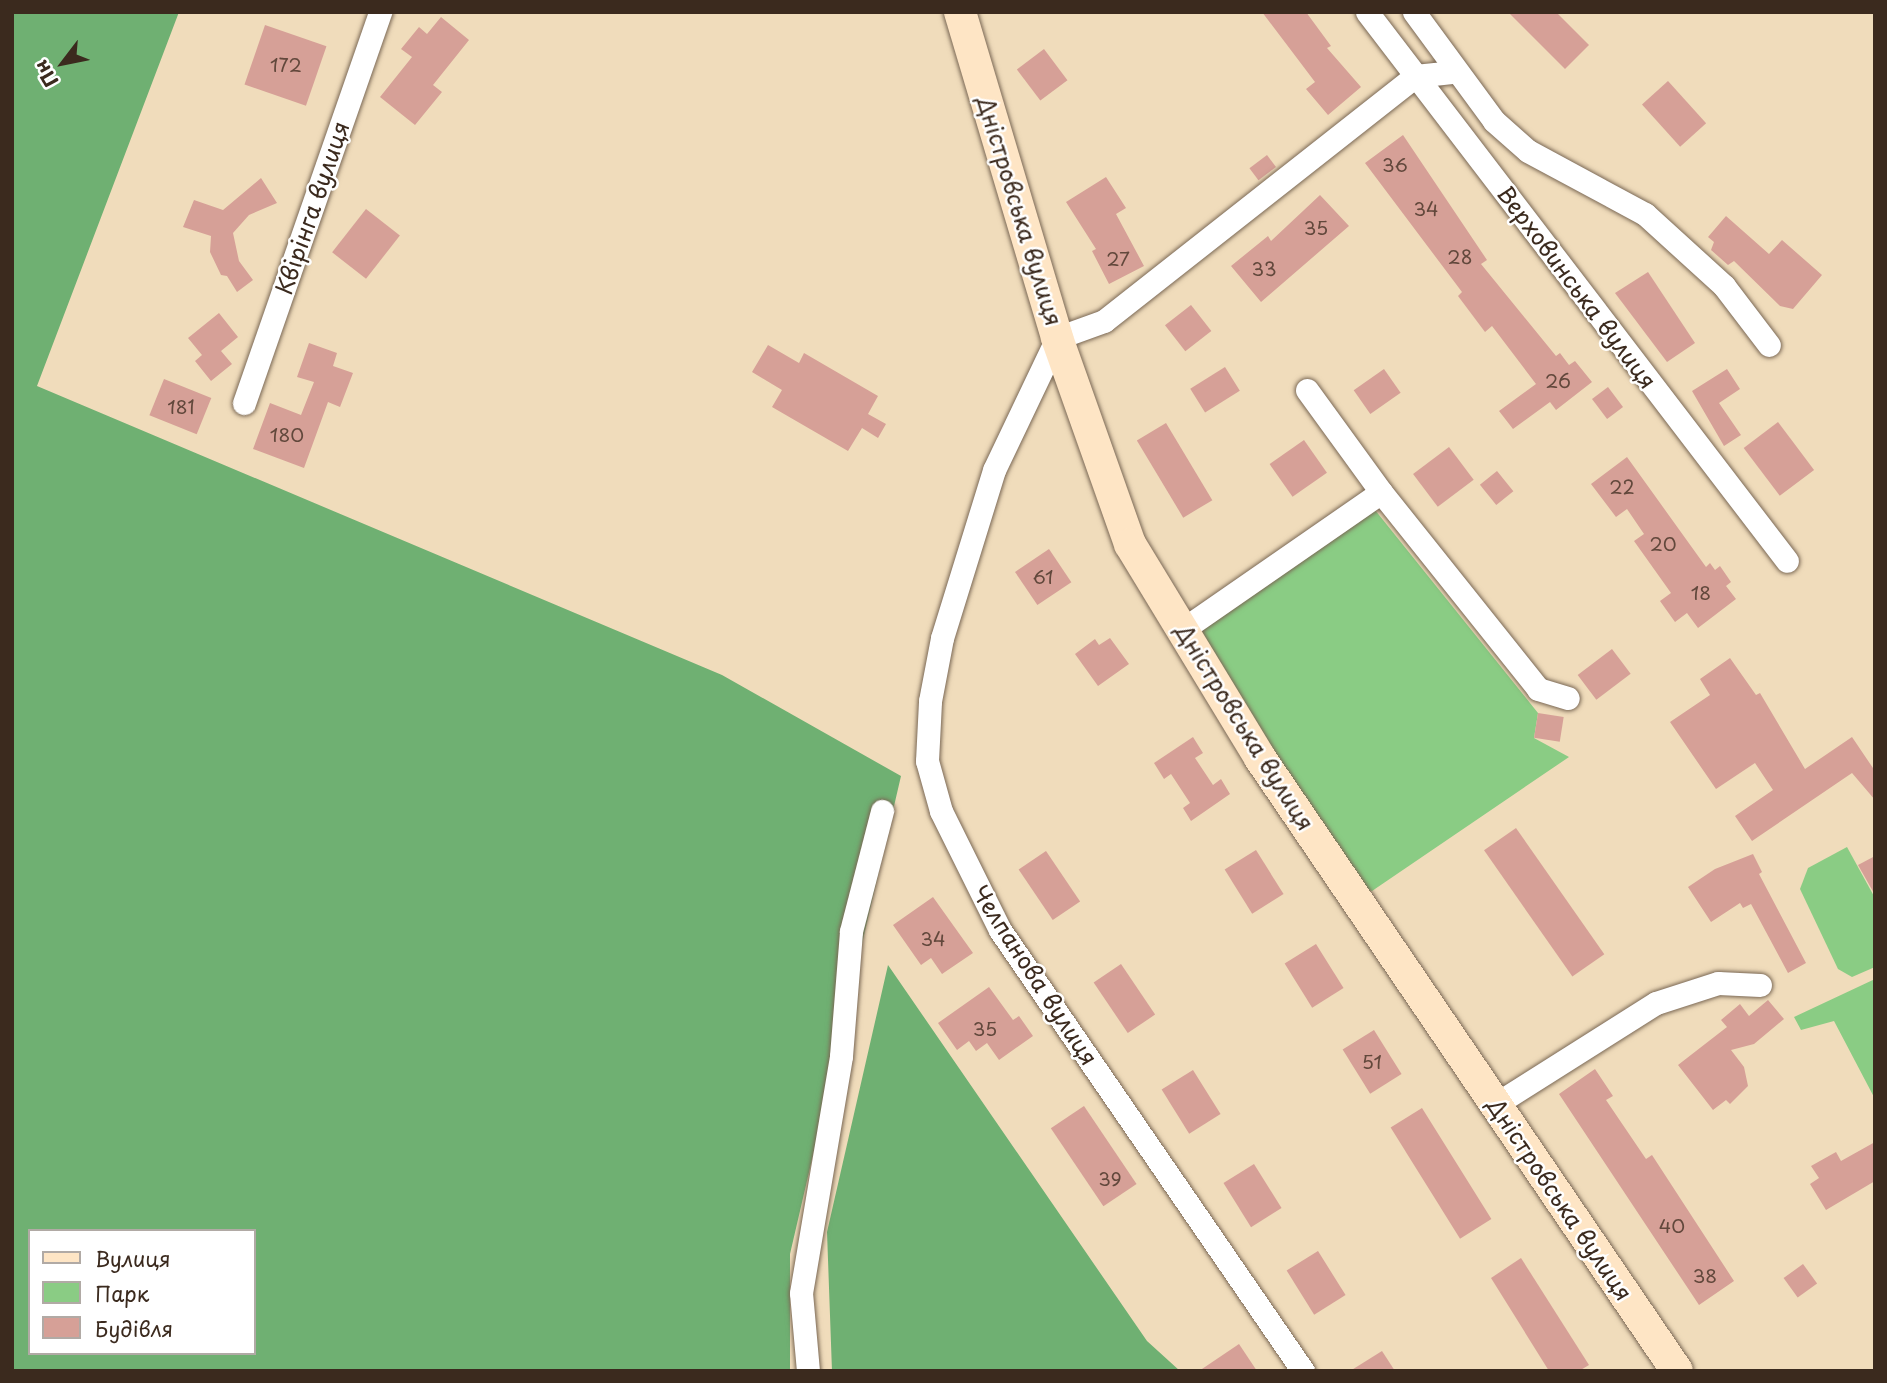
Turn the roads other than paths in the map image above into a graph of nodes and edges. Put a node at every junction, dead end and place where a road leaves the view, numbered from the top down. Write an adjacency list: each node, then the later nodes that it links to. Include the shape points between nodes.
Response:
1 (380, 12): 10 (street, Квірінга вулиця)
2 (960, 12): 7 (street, Дністровська вулиця)
3 (1367, 12): 6 (street, Верховинська вулиця)
4 (1414, 12): 5 (street)
5 (1454, 72): 6 (street); 8 (street, via 1494,121 1528,151 1645,214 1724,286)
6 (1415, 76): 7 (street, via 1104,321); 12 (street, Верховинська вулиця)
7 (1057, 338): 13 (street, Дністровська вулиця, via 1130,544); 19 (street, Челпанова вулиця, via 994,470 950,612 930,701 927,761 959,853 1000,930)
8 (1769, 345)
9 (1307, 390): 11 (street)
10 (244, 403)
11 (1381, 492): 13 (street); 14 (street, via 1538,689)
12 (1787, 561)
13 (1182, 630): 17 (street, Дністровська вулиця, via 1260,758)
14 (1567, 698)
15 (881, 811): 18 (street, via 851,931 841,1056 801,1293)
16 (1760, 985): 17 (street, via 1718,983 1656,1003)
17 (1496, 1104): 20 (street, Дністровська вулиця)
18 (808, 1371)
19 (1303, 1371)
20 (1677, 1371)

